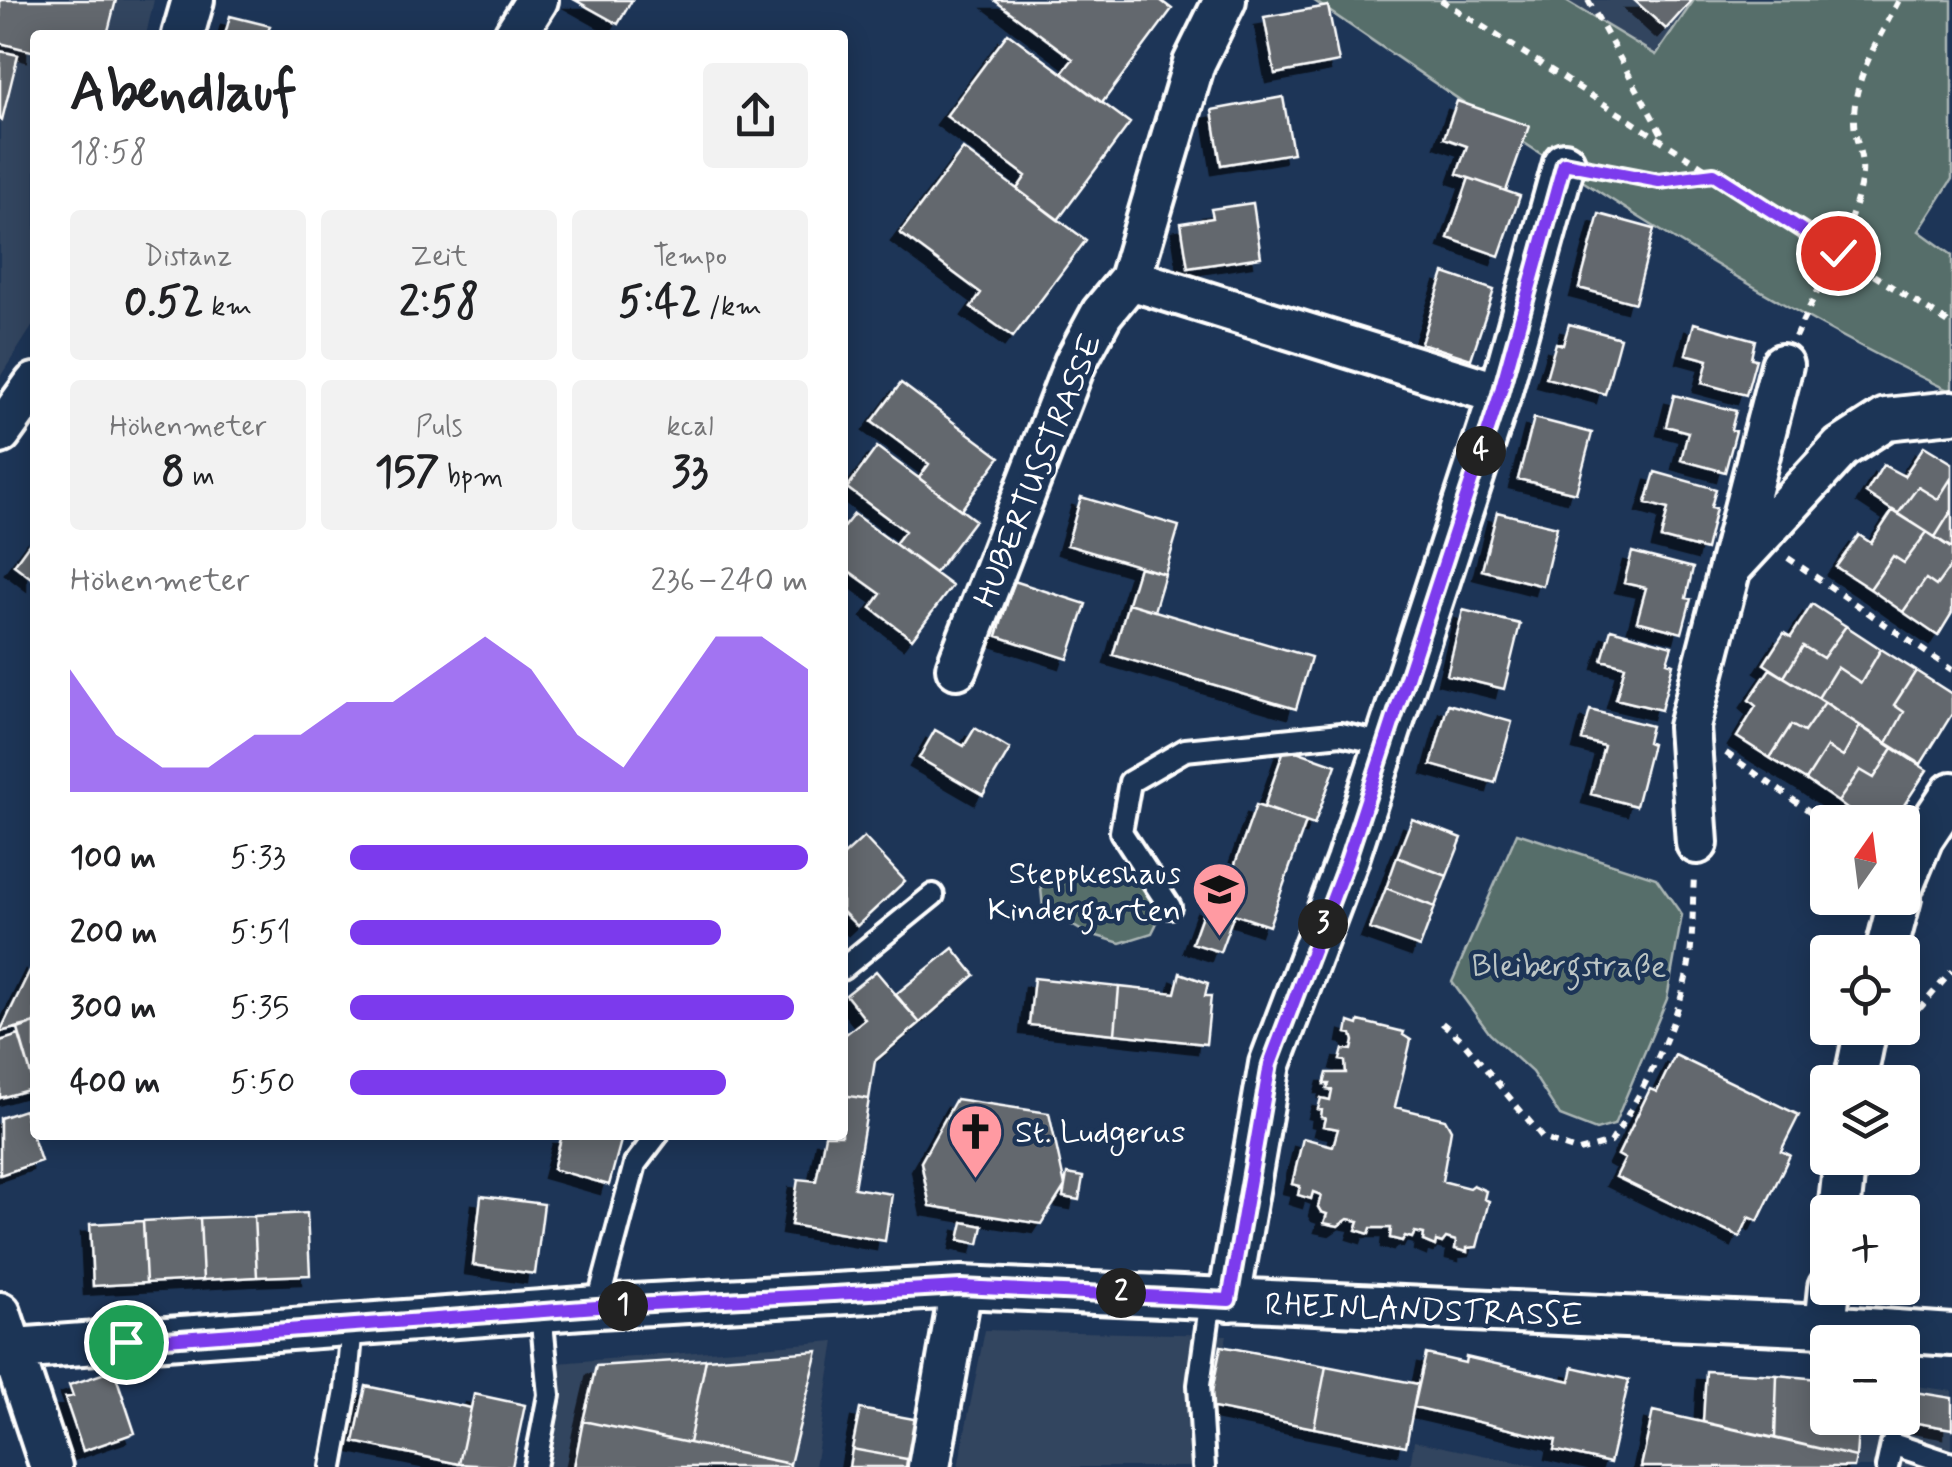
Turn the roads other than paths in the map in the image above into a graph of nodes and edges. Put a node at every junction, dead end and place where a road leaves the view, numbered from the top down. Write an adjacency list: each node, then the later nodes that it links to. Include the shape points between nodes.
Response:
1 (193, 0): 4 (street)
2 (537, 0): 5 (street)
3 (1225, 0): 7 (street, HUBERTUSSTRASSE, via 1194,63)
4 (184, 30)
5 (518, 30)
6 (1564, 163): 10 (street)
7 (1130, 279): 10 (street); 14 (street, HUBERTUSSTRASSE, via 1074,362)
8 (1782, 365): 13 (street)
9 (30, 391): 12 (street)
10 (1500, 394): 15 (street)
11 (1952, 412): 13 (street, via 1886,419 1841,448)
12 (0, 434)
13 (1728, 571): 17 (street, via 1689,727)
14 (956, 668)
15 (1386, 744): 20 (lane, via 1341,734 1185,750 1130,782 1122,832); 24 (street, via 1270,1064)
16 (1952, 793): 18 (street)
17 (1697, 843)
18 (1920, 843)
19 (933, 894): 21 (lane)
20 (1170, 907)
21 (848, 964)
22 (652, 1140): 25 (lane, via 635,1164)
23 (961, 1287): 24 (street, RHEINLANDSTRASSE); 25 (street, RHEINLANDSTRASSE); 35 (street)
24 (1220, 1300): 26 (street, RHEINLANDSTRASSE); 36 (lane, via 1200,1385)
25 (597, 1307): 27 (street, RHEINLANDSTRASSE)
26 (1827, 1307): 29 (street, RHEINLANDSTRASSE)
27 (541, 1312): 28 (street, RHEINLANDSTRASSE); 34 (lane, via 550,1395)
28 (352, 1325): 30 (street, RHEINLANDSTRASSE); 33 (lane)
29 (1952, 1335)
30 (4, 1338): 32 (street)
31 (1952, 1464): 37 (lane, via 1892,1444)
32 (50, 1467)
33 (332, 1467)
34 (535, 1467)
35 (929, 1467)
36 (1204, 1467)
37 (1886, 1467)

